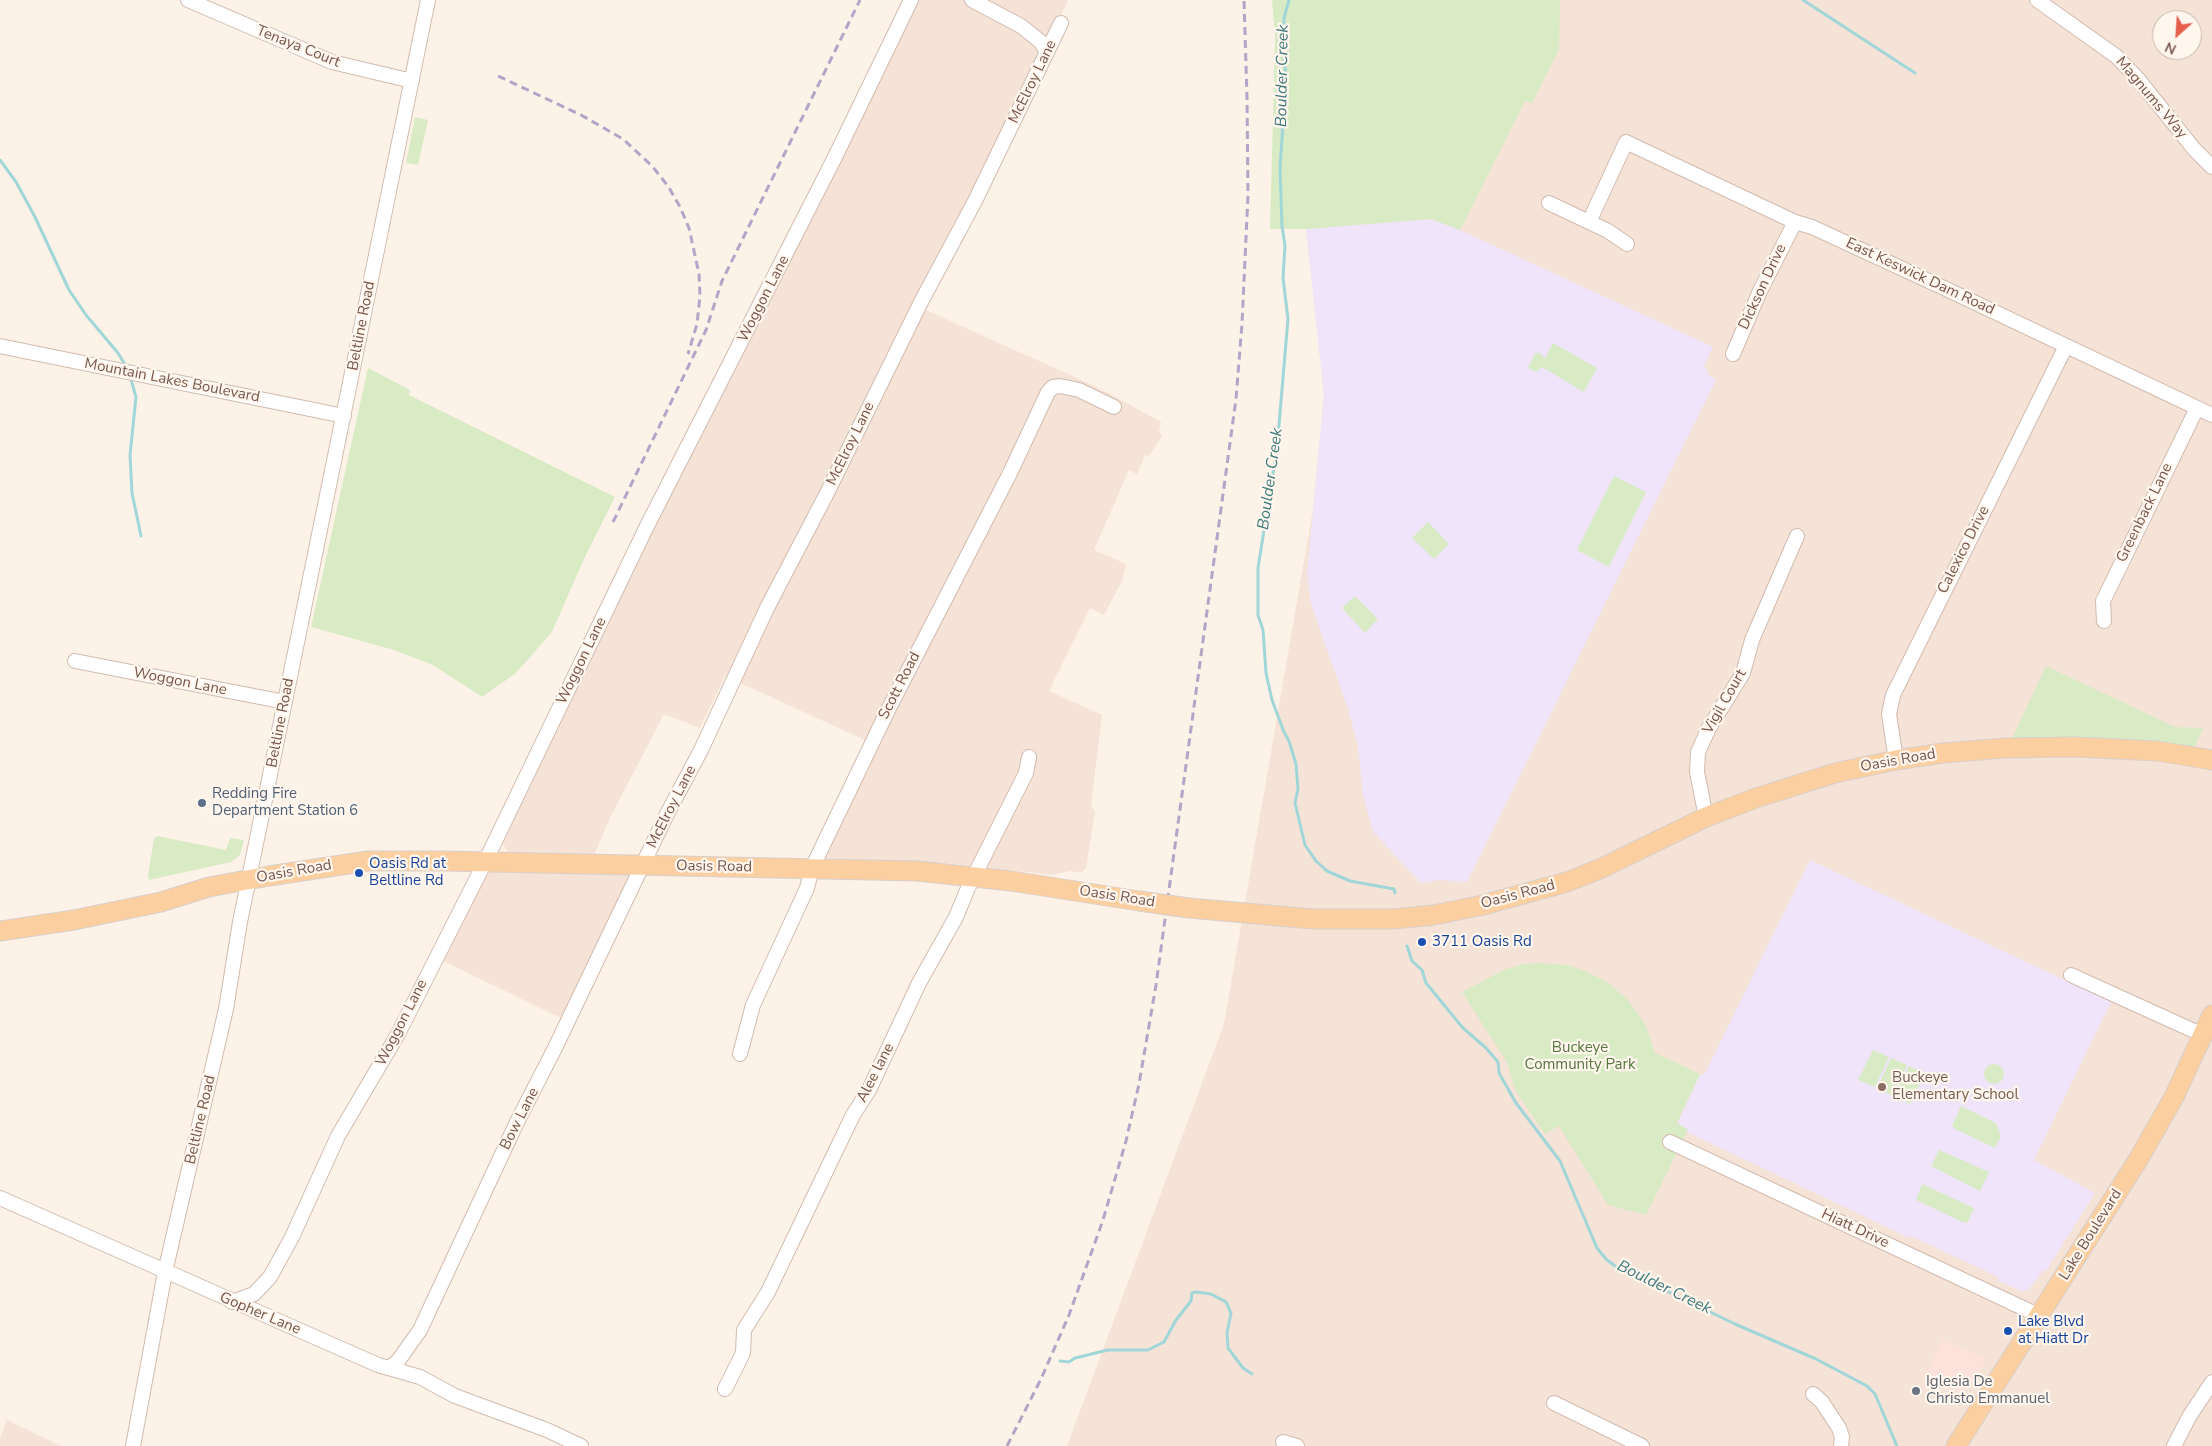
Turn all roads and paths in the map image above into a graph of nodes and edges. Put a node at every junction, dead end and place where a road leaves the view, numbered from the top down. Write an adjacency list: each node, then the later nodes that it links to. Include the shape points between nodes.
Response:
1 (188, 0): 8 (street, Tenaya Court, via 332,62)
2 (428, 0): 8 (street, Beltline Road)
3 (911, 0): 29 (street, Woggon Lane, via 643,535)
4 (972, 0): 7 (street, via 1021,26 1041,42)
5 (2037, 0): 9 (street, Magnums Way, via 2116,56)
6 (1061, 23): 7 (street, McElroy Lane)
7 (1047, 53): 30 (street, McElroy Lane, via 975,202 767,608)
8 (412, 81): 20 (street, Beltline Road)
9 (2212, 167)
10 (1549, 203): 11 (street)
11 (1589, 222): 12 (street, East Keswick Dam Road, via 1626,142); 13 (street)
12 (1795, 222): 15 (street, East Keswick Dam Road, via 1812,227); 16 (street, Dickson Drive)
13 (1627, 244)
14 (0, 346): 20 (street, Mountain Lakes Boulevard)
15 (2066, 346): 18 (street, East Keswick Dam Road); 26 (street, Calexico Drive, via 1893,695 1889,714)
16 (1733, 354)
17 (1114, 407): 31 (street, Scott Road, via 1079,390 1060,386 1048,392)
18 (2197, 408): 19 (street, East Keswick Dam Road); 22 (street, Greenback Lane, via 2103,601)
19 (2212, 415)
20 (344, 416): 24 (street, Beltline Road)
21 (1797, 536): 28 (street, Vigil Court, via 1752,640 1743,672 1698,752 1697,772)
22 (2104, 621)
23 (75, 662): 24 (street, Woggon Lane)
24 (286, 702): 33 (street, Beltline Road)
25 (1029, 757): 32 (street, Alee lane, via 1026,773)
26 (1896, 760): 27 (main road, Oasis Road, via 1972,750 2039,746 2157,752); 28 (main road, Oasis Road, via 1811,780)
27 (2212, 760)
28 (1706, 817): 32 (main road, Oasis Road, bridge, via 1567,882 1514,898 1442,913 1393,918 1313,919 1189,908)
29 (485, 862): 30 (main road, Oasis Road); 33 (main road, Oasis Road, via 368,861); 42 (street, Woggon Lane, via 398,1034 338,1136 270,1277 254,1294)
30 (644, 866): 31 (main road, Oasis Road); 44 (street, Bow Lane, via 518,1120 420,1330)
31 (812, 868): 32 (main road, Oasis Road); 38 (street, Scott Road, via 807,888 753,1004)
32 (974, 876): 46 (street, Alee lane, via 768,1292 744,1330 743,1353)
33 (248, 880): 34 (main road, Oasis Road, via 74,920); 41 (street, Beltline Road, via 226,1009)
34 (0, 931)
35 (2071, 975): 37 (street)
36 (2212, 1015): 37 (main road, Lake Boulevard)
37 (2203, 1035): 43 (main road, Lake Boulevard, via 2174,1097 2138,1160)
38 (740, 1054)
39 (1670, 1142): 43 (street, Hiatt Drive)
40 (0, 1198): 41 (street, Gopher Lane)
41 (165, 1272): 42 (street, Gopher Lane); 50 (street, Beltline Road)
42 (232, 1302): 44 (street, Gopher Lane, via 378,1365)
43 (2040, 1316): 55 (main road, Lake Boulevard)
44 (390, 1367): 51 (street, Gopher Lane)
45 (2210, 1388): 56 (street)
46 (724, 1389)
47 (1813, 1394): 54 (street, via 1839,1428)
48 (1554, 1403): 53 (street)
49 (1283, 1442): 52 (street)
50 (133, 1446)
51 (580, 1446)
52 (1297, 1446)
53 (1642, 1446)
54 (1841, 1446)
55 (1956, 1446)
56 (2174, 1446)

